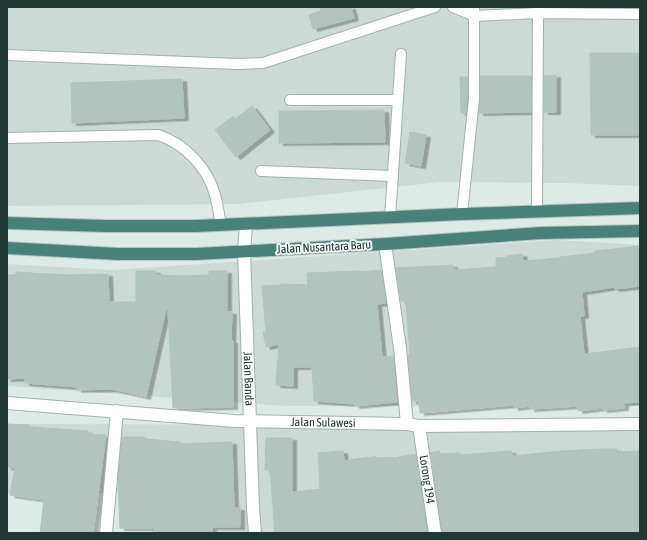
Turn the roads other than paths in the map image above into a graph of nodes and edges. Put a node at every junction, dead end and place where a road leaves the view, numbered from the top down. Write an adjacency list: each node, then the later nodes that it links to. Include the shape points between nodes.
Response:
1 (435, 7): 7 (lane, via 263,64)
2 (453, 7): 3 (lane)
3 (475, 11): 4 (lane); 15 (lane, via 474,99)
4 (538, 13): 5 (lane); 14 (lane)
5 (640, 14)
6 (401, 54): 9 (lane)
7 (7, 55)
8 (290, 100): 9 (lane)
9 (398, 100): 12 (lane)
10 (7, 138): 18 (lane, via 158,135 163,137 186,150 207,175 215,194)
11 (261, 171): 12 (lane)
12 (393, 176): 16 (lane)
13 (640, 208): 14 (highway)
14 (537, 211): 15 (highway)
15 (462, 214): 16 (highway)
16 (390, 218): 19 (highway)
17 (7, 223): 18 (highway, via 105,226)
18 (221, 225): 19 (highway)
19 (246, 225): 23 (street, Jalan Banda)
20 (640, 231): 21 (highway, Jalan Nusantara Baru, via 542,233)
21 (385, 244): 23 (highway, Jalan Nusantara Baru); 28 (street, Lorong 194)
22 (7, 248): 23 (highway, Jalan Nusantara Baru, via 118,254)
23 (244, 252): 26 (street, Jalan Banda)
24 (7, 403): 25 (street, Jalan Sulawesi)
25 (117, 411): 26 (street, Jalan Sulawesi); 29 (street)
26 (250, 421): 28 (street, Jalan Sulawesi); 30 (street, Jalan Banda)
27 (640, 424): 28 (street, Jalan Sulawesi)
28 (413, 425): 31 (street, Lorong 194)
29 (106, 533)
30 (255, 533)
31 (435, 533)

